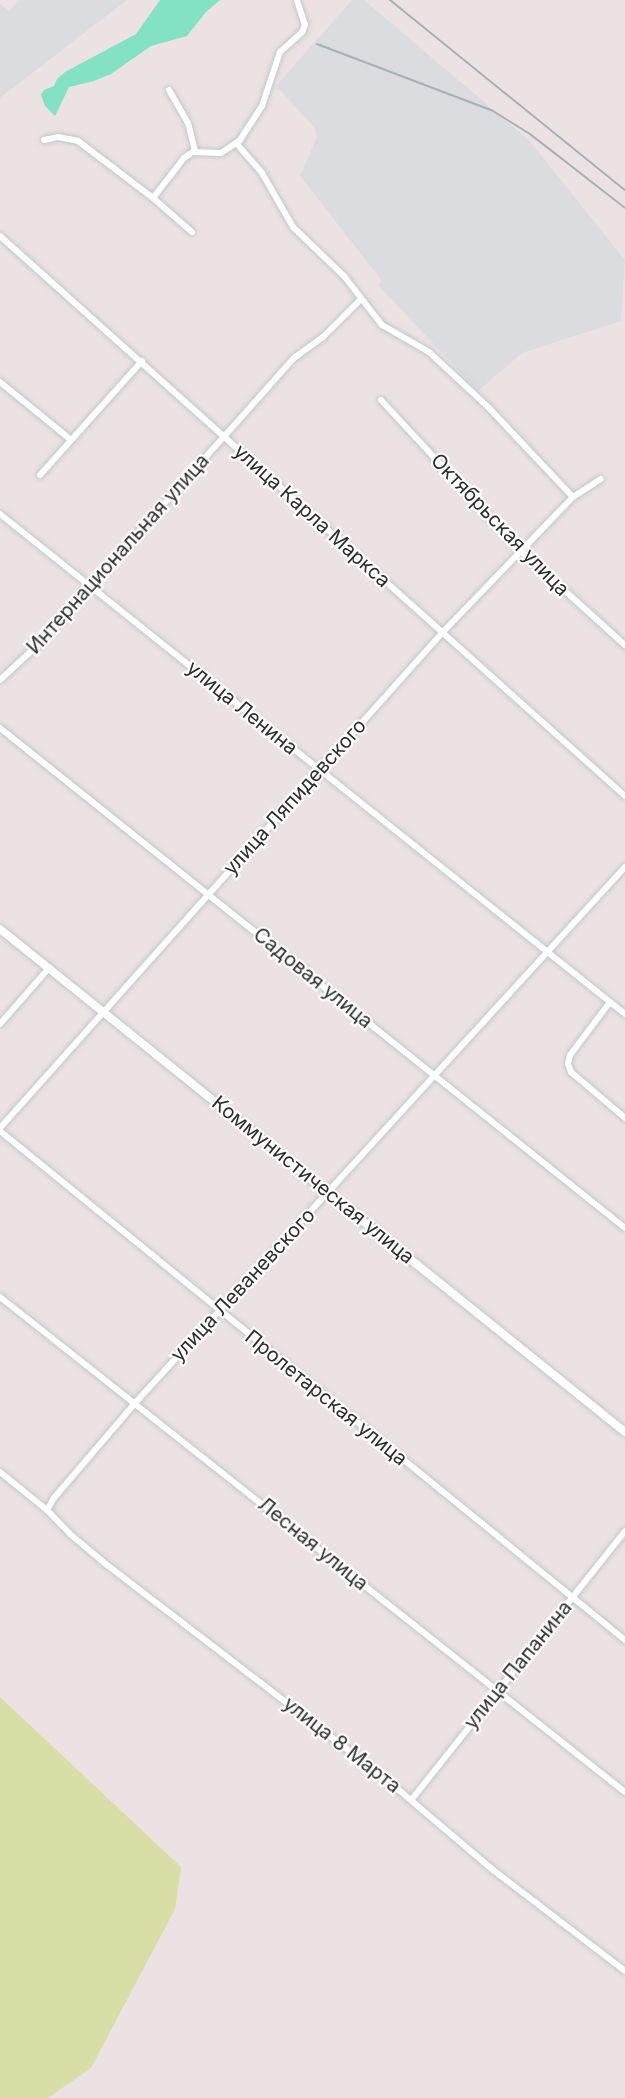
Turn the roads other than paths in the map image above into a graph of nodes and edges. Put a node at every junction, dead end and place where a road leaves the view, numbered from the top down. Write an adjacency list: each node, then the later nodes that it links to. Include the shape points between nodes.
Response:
1 (297, 0): 4 (street, via 305,26 280,52 262,106)
2 (169, 90): 5 (street, via 188,123)
3 (44, 140): 6 (street, via 58,137 78,141)
4 (237, 144): 5 (street, via 221,153); 9 (street, via 262,173 293,227 344,276)
5 (195, 152): 6 (street, via 184,158)
6 (153, 198): 7 (street)
7 (192, 232)
8 (0, 236): 10 (street, улица Карла Маркса)
9 (361, 299): 13 (street, Интернациональная улица, via 323,337 294,358); 17 (street, via 382,325 422,346)
10 (142, 361): 13 (street, улица Карла Маркса); 14 (street)
11 (0, 382): 14 (street)
12 (381, 400): 19 (street, Октябрьская улица)
13 (223, 437): 20 (street, Интернациональная улица); 21 (street, улица Карла Маркса)
14 (70, 439): 15 (street)
15 (40, 475)
16 (601, 479): 17 (street, улица Ляпидевского)
17 (573, 497): 19 (street, улица Ляпидевского)
18 (0, 514): 20 (street, улица Ленина)
19 (522, 552): 21 (street, улица Ляпидевского); 22 (street, Октябрьская улица)
20 (88, 586): 23 (street, Интернациональная улица, via 29,654); 25 (street, улица Ленина)
21 (442, 633): 25 (street, улица Ляпидевского); 26 (street, улица Карла Маркса)
22 (625, 645)
23 (0, 680)
24 (0, 728): 28 (street, Садовая улица)
25 (320, 770): 28 (street, улица Ляпидевского); 30 (street, улица Ленина)
26 (625, 796)
27 (625, 867): 30 (street, улица Леваневского)
28 (209, 893): 33 (street, улица Ляпидевского); 36 (street, Садовая улица)
29 (0, 929): 31 (street, Коммунистическая улица)
30 (547, 952): 32 (street, улица Ленина); 36 (street, улица Леваневского)
31 (49, 968): 33 (street, Коммунистическая улица); 35 (street)
32 (610, 1002): 34 (street, улица Ленина); 37 (street, via 570,1055 568,1064 571,1072)
33 (103, 1012): 38 (street, улица Ляпидевского); 39 (street, Коммунистическая улица)
34 (625, 1014)
35 (0, 1024)
36 (434, 1077): 39 (street, улица Леваневского); 40 (street, Садовая улица)
37 (625, 1118)
38 (0, 1129): 42 (street, Пролетарская улица)
39 (328, 1192): 42 (street, улица Леваневского); 44 (street, Коммунистическая улица)
40 (625, 1228)
41 (0, 1297): 43 (street, Лесная улица)
42 (219, 1310): 43 (street, улица Леваневского); 48 (street, Пролетарская улица)
43 (136, 1402): 46 (street, улица Леваневского); 50 (street, Лесная улица)
44 (625, 1432)
45 (0, 1472): 46 (street)
46 (47, 1510): 52 (street, улица 8 Марта, via 214,1648)
47 (625, 1531): 48 (street, улица Папанина)
48 (572, 1597): 49 (street, Пролетарская улица); 50 (street, улица Папанина)
49 (625, 1640)
50 (497, 1692): 51 (street, Лесная улица); 52 (street, улица Папанина)
51 (625, 1792)
52 (412, 1799): 53 (street, улица 8 Марта, via 493,1870)
53 (625, 1971)

